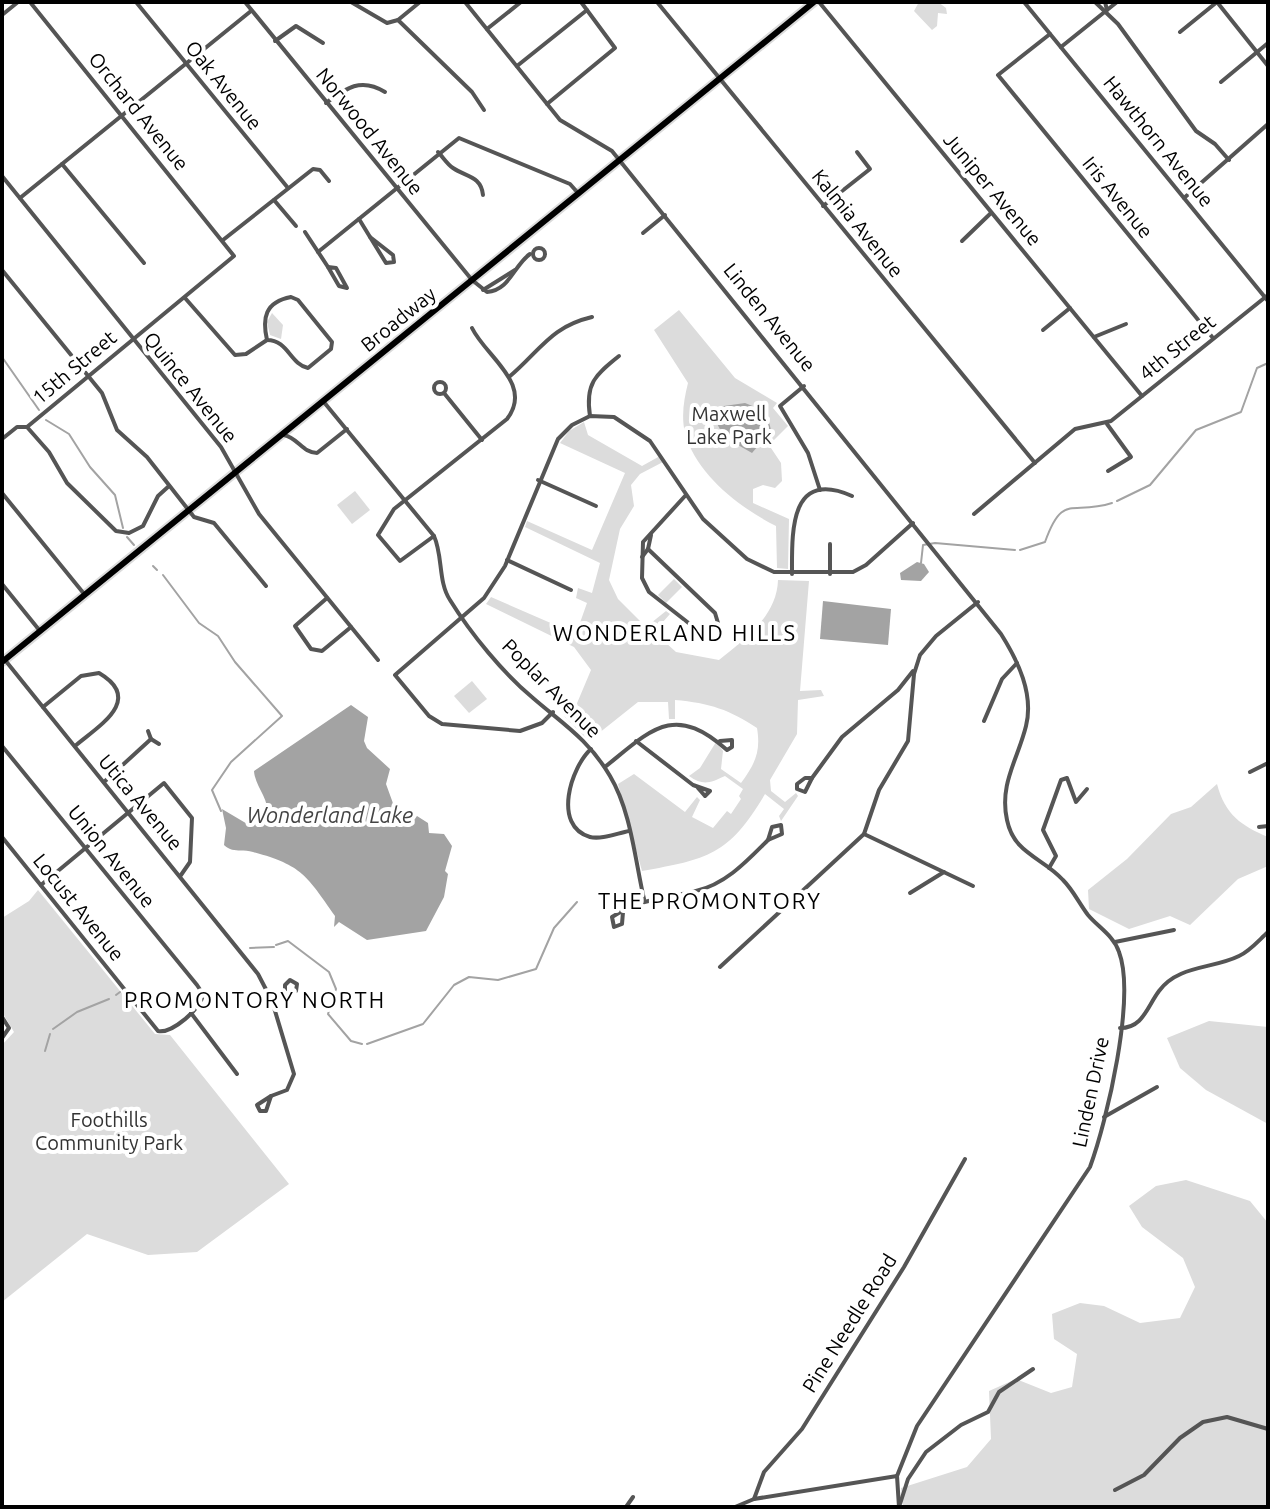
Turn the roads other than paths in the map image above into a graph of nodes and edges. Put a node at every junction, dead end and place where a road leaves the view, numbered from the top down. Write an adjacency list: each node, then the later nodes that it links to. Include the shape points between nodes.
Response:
1 (18, 2): 21 (street)
2 (30, 2): 40 (street, Orchard Avenue)
3 (136, 2): 31 (street, Oak Avenue)
4 (245, 2): 20 (street, Norwood Avenue)
5 (351, 2): 22 (street, via 382,22)
6 (420, 2): 17 (street)
7 (465, 2): 23 (street, Linden Avenue)
8 (521, 2): 23 (street)
9 (581, 2): 18 (street)
10 (657, 2): 34 (street, Kalmia Avenue)
11 (817, 2): 34 (main road, Broadway); 57 (street, Juniper Avenue)
12 (1024, 2): 25 (street, Hawthorn Avenue)
13 (1095, 2): 19 (street)
14 (1105, 2): 19 (street)
15 (1117, 2): 19 (street)
16 (1217, 2): 24 (street); 30 (street)
17 (411, 4): 22 (street)
18 (587, 10): 32 (street); 38 (street, via 616,45)
19 (1107, 10): 29 (street); 45 (street, via 1196,131)
20 (251, 11): 26 (street, Norwood Avenue); 31 (street)
21 (2, 15)
22 (398, 20): 39 (street)
23 (487, 29): 32 (street, Linden Avenue)
24 (1180, 32)
25 (1050, 34): 29 (street, Hawthorn Avenue); 80 (street, Iris Avenue, via 998,75)
26 (275, 41): 27 (street, via 296,26); 37 (street, Norwood Avenue)
27 (323, 43)
28 (1268, 43): 30 (street)
29 (1061, 47): 54 (street, Hawthorn Avenue)
30 (1257, 52): 33 (street); 35 (street)
31 (186, 64): 40 (street); 50 (street, Oak Avenue)
32 (517, 66): 38 (street, Linden Avenue)
33 (1268, 66)
34 (719, 79): 44 (main road, Broadway); 56 (street, Kalmia Avenue)
35 (1221, 82)
36 (385, 92): 37 (street, via 357,84)
37 (326, 103): 49 (street, Norwood Avenue)
38 (547, 104): 44 (street, Linden Avenue, via 570,129 606,145)
39 (484, 110)
40 (122, 115): 46 (street); 64 (street, Orchard Avenue)
41 (1268, 124): 45 (street)
42 (438, 152): 49 (street); 51 (street, via 463,138 570,184); 52 (street, via 451,167 475,178)
43 (857, 152): 56 (street, via 870,169)
44 (619, 160): 51 (main road, Broadway); 58 (street, Linden Avenue)
45 (1229, 160): 54 (street)
46 (62, 164): 53 (street); 68 (street)
47 (2, 176): 53 (street, Quince Avenue)
48 (329, 181): 50 (street, via 316,168)
49 (396, 187): 59 (street); 71 (street, Norwood Avenue)
50 (288, 188): 55 (street)
51 (578, 193): 71 (main road, Broadway)
52 (483, 195)
53 (20, 198): 81 (street, Quince Avenue)
54 (1184, 198): 73 (street, Hawthorn Avenue)
55 (274, 200): 60 (street); 64 (street)
56 (823, 206): 99 (street, Kalmia Avenue)
57 (991, 213): 65 (street); 74 (street, Juniper Avenue)
58 (665, 215): 62 (street); 86 (street, Linden Avenue)
59 (359, 219): 63 (street); 66 (street)
60 (296, 226)
61 (305, 232): 66 (street)
62 (643, 233)
63 (370, 237): 63 (street, via 393,255 394,262 386,263)
64 (223, 240): 72 (street, 15th Street, via 232,259)
65 (962, 241)
66 (318, 252): 69 (street)
67 (530, 254): 71 (street, Norwood Avenue, via 494,291 483,290)
68 (144, 263)
69 (328, 267): 69 (street, via 336,268 347,288 339,286)
70 (2, 270): 84 (street)
71 (472, 280): 89 (main road, Broadway)
72 (185, 298): 81 (street, 15th Street); 82 (street, via 235,355)
73 (1267, 298): 80 (street, 4th Street)
74 (1070, 308): 78 (street); 79 (street, Juniper Avenue)
75 (592, 317): 85 (street, via 556,330)
76 (1126, 324): 79 (street)
77 (472, 328): 85 (street)
78 (1043, 330)
79 (1094, 337): 88 (street, Juniper Avenue)
80 (1213, 338): 88 (street, 4th Street)
81 (132, 340): 84 (street, 15th Street); 101 (street, Quince Avenue, via 225,452)
82 (267, 340): 82 (street, via 263,317 289,297 298,300 330,339 331,349 304,368 282,343)
83 (619, 356): 90 (street, via 590,382)
84 (88, 377): 93 (street, 15th Street); 103 (street, via 102,393 117,430)
85 (509, 377): 98 (street, via 516,402 507,419)
86 (804, 386): 104 (street, via 780,406 802,439); 112 (street, Linden Avenue)
87 (444, 393): 98 (street)
88 (1142, 396): 92 (street, 4th Street)
89 (323, 401): 91 (main road, Broadway); 94 (street, Poplar Avenue)
90 (590, 416): 102 (street, via 565,430); 106 (street, via 614,417 650,441)
91 (296, 423): 95 (main road, Broadway); 96 (street)
92 (1107, 424): 99 (street, 4th Street, via 1075,429); 100 (street, via 1131,457)
93 (27, 427): 97 (street, 15th Street, via 17,427); 103 (street, via 67,483 116,531 129,533 143,526)
94 (347, 429): 96 (street, via 317,453 307,451); 108 (street, Poplar Avenue)
95 (282, 434): 96 (street); 101 (main road, Broadway)
96 (296, 438)
97 (2, 439)
98 (482, 440): 108 (street)
99 (1035, 463): 111 (street, 4th Street)
100 (1108, 471)
101 (235, 472): 110 (main road, Broadway); 125 (street, Quince Avenue, via 259,514)
102 (538, 480): 109 (street); 118 (street)
103 (169, 486): 110 (street)
104 (820, 490): 107 (street); 119 (street, via 802,502 793,519)
105 (2, 493): 124 (street)
106 (685, 496): 113 (street); 119 (street, via 754,564)
107 (852, 496)
108 (405, 500): 114 (street, Poplar Avenue); 114 (street, via 378,535 395,559 404,560)
109 (596, 506)
110 (189, 510): 122 (street, via 214,523); 124 (main road, Broadway)
111 (974, 514)
112 (913, 523): 120 (street, via 860,569); 126 (street, Linden Avenue)
113 (652, 532): 116 (street); 117 (street, via 643,542)
114 (434, 536): 127 (street, Poplar Avenue, via 448,597)
115 (830, 544): 120 (street)
116 (648, 549): 117 (street); 117 (street, via 715,613 718,623 711,631 700,632 649,592 642,578)
117 (642, 557)
118 (507, 560): 123 (street); 127 (street, via 484,598)
119 (792, 574): 120 (street)
120 (830, 574)
121 (2, 584): 129 (street)
122 (266, 586)
123 (571, 590)
124 (85, 595): 129 (main road, Broadway)
125 (327, 597): 128 (street, Quince Avenue); 128 (street, via 295,626 311,649 322,651)
126 (978, 602): 132 (street, Linden Avenue); 133 (street, via 927,645)
127 (463, 618): 135 (street, Poplar Avenue, via 511,675); 135 (street, via 395,675 429,716 442,724 520,731 542,723)
128 (351, 627): 130 (street, Quince Avenue)
129 (40, 631): 131 (main road, Broadway)
130 (378, 660)
131 (3, 661): 134 (street, Utica Avenue)
132 (1017, 663): 136 (street, via 1002,679); 160 (street, Linden Avenue, via 1028,714 1007,777 1006,814 1017,845)
133 (915, 669): 148 (street, via 842,737); 156 (street, via 908,741 879,790)
134 (43, 707): 143 (street, Utica Avenue); 143 (street, via 86,674 99,673 115,689 119,699 113,714)
135 (553, 712): 144 (street, Poplar Avenue)
136 (984, 721)
137 (148, 731): 138 (street)
138 (151, 739): 141 (street); 149 (street)
139 (636, 741): 140 (street, via 674,723); 146 (street); 150 (street)
140 (720, 741)
141 (159, 744)
142 (2, 746): 159 (street, Union Avenue)
143 (75, 746): 149 (street, Utica Avenue)
144 (591, 749): 146 (street, Poplar Avenue); 155 (street, via 577,761 567,798 576,828 591,837)
145 (1268, 763): 147 (street)
146 (605, 767): 155 (street, Poplar Avenue)
147 (1250, 772)
148 (812, 778)
149 (104, 782): 152 (street, Utica Avenue)
150 (698, 788)
151 (1087, 789): 160 (street, via 1076,802 1067,778 1061,780 1043,824 1056,856)
152 (129, 811): 159 (street); 162 (street, Utica Avenue); 162 (street, via 164,783 192,818 190,862)
153 (1268, 826): 154 (street)
154 (1259, 827)
155 (629, 831): 166 (street, Poplar Avenue)
156 (864, 834): 161 (street); 171 (street)
157 (2, 837): 163 (street, Locust Avenue)
158 (768, 840): 166 (street, via 732,874 704,888)
159 (85, 848): 163 (street); 174 (street, Union Avenue, via 197,985 204,998)
160 (1049, 868): 170 (street)
161 (944, 872): 164 (street); 165 (street)
162 (181, 875): 173 (street, Utica Avenue, via 251,965)
163 (40, 885): 174 (street, Locust Avenue, via 162,1033)
164 (973, 886)
165 (910, 893)
166 (644, 899): 167 (street)
167 (623, 912)
168 (1174, 930): 170 (street)
169 (1268, 932): 176 (street, via 1243,955 1172,979 1140,1022)
170 (1115, 942): 176 (street, Linden Drive, via 1125,985)
171 (720, 967)
172 (285, 995): 173 (street)
173 (272, 1001): 180 (street, via 294,1074 287,1090)
174 (191, 1013): 178 (street)
175 (2, 1017): 177 (street, via 9,1028)
176 (1120, 1028): 181 (street, Linden Drive)
177 (2, 1038)
178 (237, 1074)
179 (1157, 1087): 181 (street)
180 (271, 1096)
181 (1104, 1117): 185 (street, Linden Drive, via 1083,1179 917,1426)
182 (965, 1159): 188 (street, Pine Needle Road, via 802,1429 764,1472)
183 (1033, 1369): 191 (street, via 999,1392 988,1412 926,1452 908,1479)
184 (1268, 1429): 186 (street, via 1227,1417 1203,1422 1144,1475)
185 (897, 1476): 188 (street); 191 (street, Linden Drive)
186 (1115, 1490)
187 (633, 1497): 189 (street)
188 (754, 1499): 190 (street)
189 (626, 1507)
190 (735, 1507)
191 (900, 1507)

